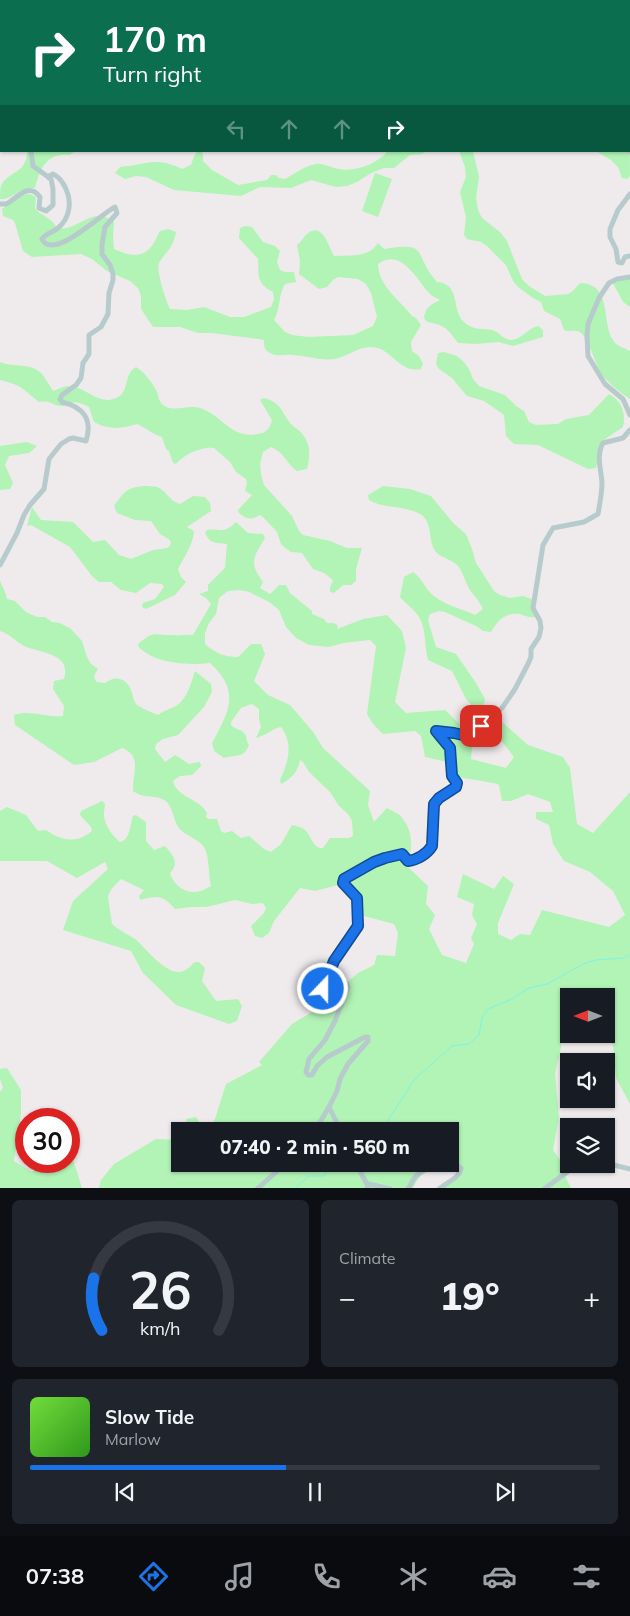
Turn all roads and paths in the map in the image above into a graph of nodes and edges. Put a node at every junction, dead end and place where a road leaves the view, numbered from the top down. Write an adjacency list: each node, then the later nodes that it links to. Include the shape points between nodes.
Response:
1 (31, 152): 2 (street, via 33,166)
2 (49, 178): 4 (street, via 53,183 53,206 46,212 39,208 40,197 32,191 22,192 6,204); 9 (street, via 53,174 62,181 70,206 60,226 42,240 48,245 68,241 116,206 117,213 105,227 102,245 102,254 113,274 110,307 101,327 89,334 88,354 79,382 60,399 83,412 87,422 86,441 69,439 49,459 44,489 24,515)
3 (630, 194): 5 (street, via 610,229 618,262 622,263)
4 (0, 204)
5 (630, 256)
6 (630, 277): 7 (street, via 608,283 588,324 587,336 588,356 605,384 623,399)
7 (630, 415)
8 (630, 430): 10 (street, via 623,438 603,443 600,447 602,481 598,514 584,522 553,528 543,545 533,608 541,628 528,664 510,698 476,732 467,736 436,731 450,748 452,776 457,783 434,804 429,851 408,861 402,854 385,858 344,879 343,883 357,898 358,926 334,961 318,1003 342,984 348,987 338,1016 325,1040 309,1059 306,1072 312,1075 327,1057 368,1037 340,1079)
9 (0, 565)
10 (329, 1108): 11 (street); 12 (street)
11 (320, 1122)
12 (336, 1122)
13 (615, 1165): 14 (street)
14 (630, 1169)
15 (276, 1172): 19 (street)
16 (360, 1172): 18 (street)
17 (565, 1173): 23 (street)
18 (368, 1187): 20 (street, via 375,1184)
19 (257, 1188)
20 (390, 1188)
21 (408, 1188): 22 (street, via 416,1175 425,1169 439,1166 461,1168 458,1175)
22 (439, 1188)
23 (544, 1188)

